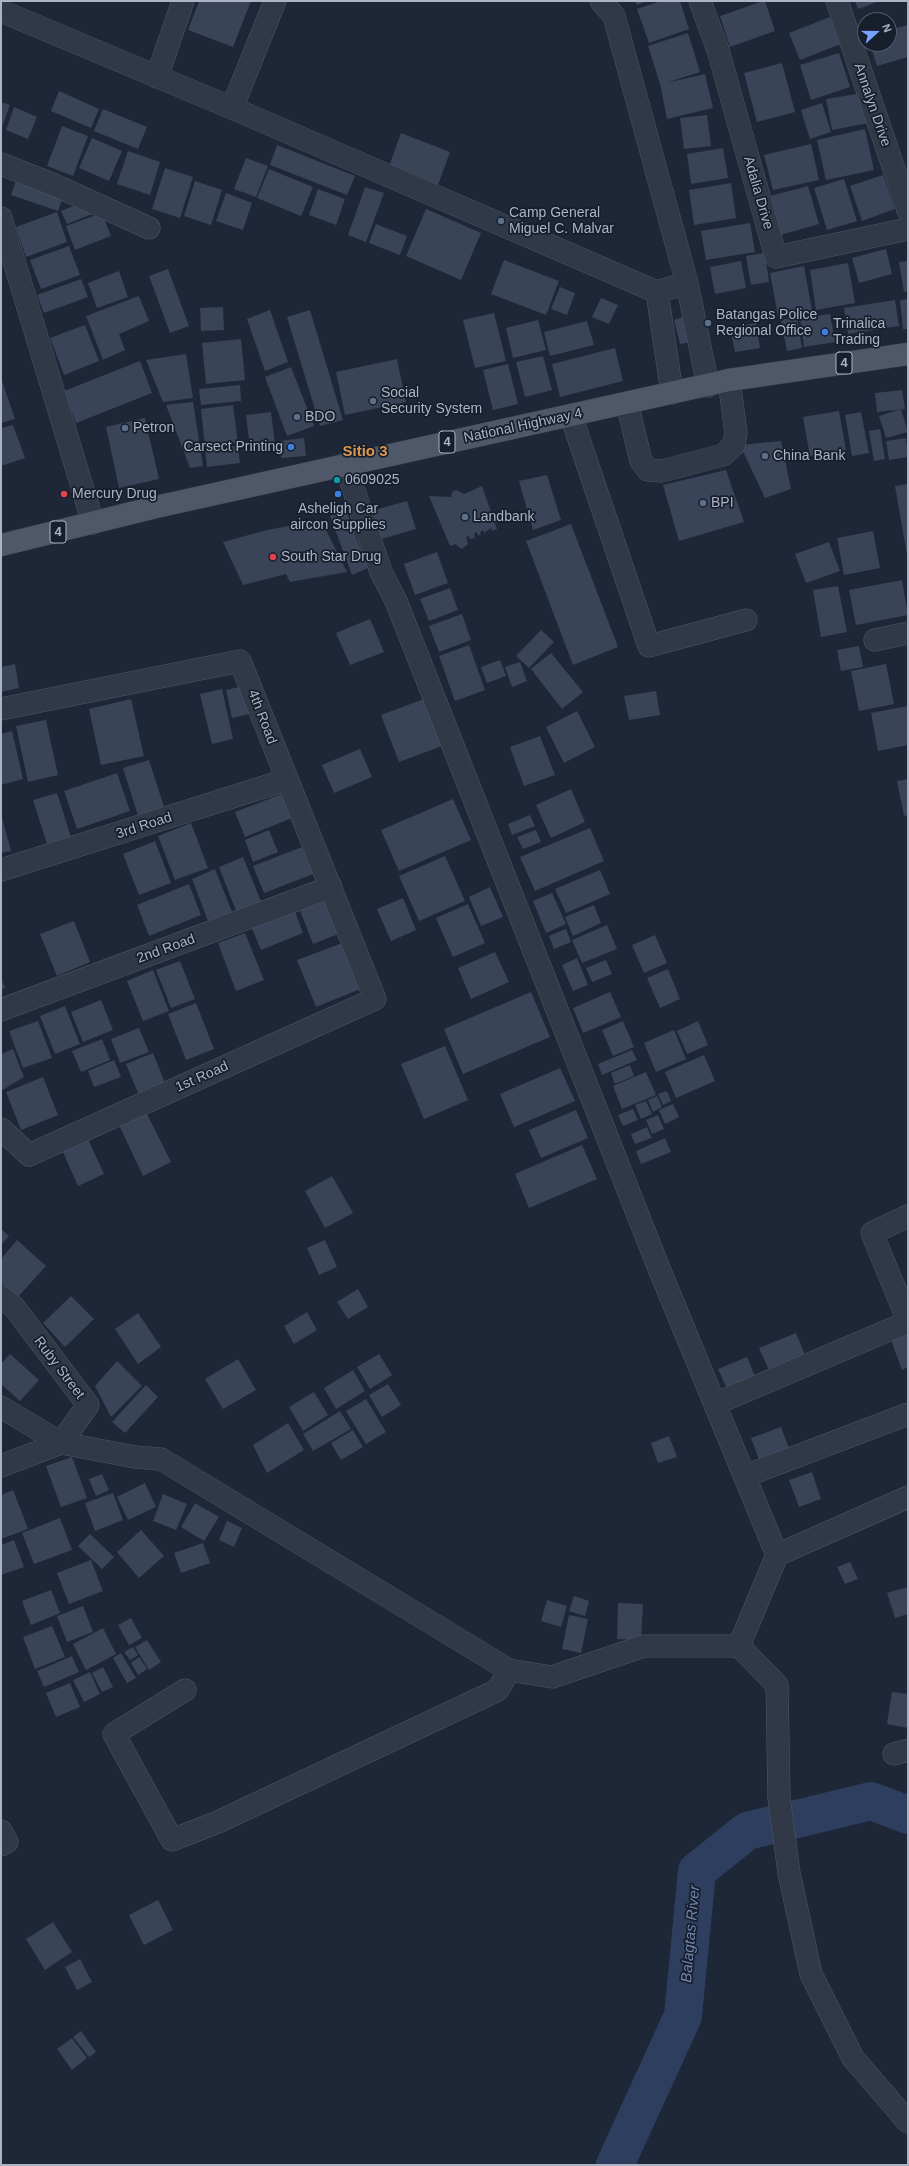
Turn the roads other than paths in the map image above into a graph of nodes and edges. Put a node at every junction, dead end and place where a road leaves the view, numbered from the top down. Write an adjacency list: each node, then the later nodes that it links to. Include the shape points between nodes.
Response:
1 (183, 1): 7 (street)
2 (275, 1): 8 (street)
3 (601, 1): 14 (street, via 614,16)
4 (700, 1): 13 (street, Adalia Drive, via 718,50 776,257)
5 (837, 1): 10 (street, Annalyn Drive)
6 (4, 8): 7 (street)
7 (158, 77): 8 (street)
8 (232, 108): 15 (street)
9 (1, 164): 12 (street)
10 (908, 210)
11 (1, 218): 23 (street)
12 (149, 228)
13 (908, 229)
14 (687, 283): 15 (street); 18 (street)
15 (657, 292): 19 (street)
16 (908, 354): 17 (main road, National Highway 4 / 4)
17 (729, 380): 18 (main road, National Highway 4 / 4); 20 (street, via 736,433 734,445 723,455 662,472 648,470 641,460)
18 (708, 386): 19 (main road, National Highway 4 / 4)
19 (672, 393): 20 (main road, National Highway 4 / 4)
20 (628, 403): 21 (main road, National Highway 4 / 4)
21 (571, 416): 22 (main road, National Highway 4 / 4); 25 (street, via 649,646)
22 (345, 464): 23 (main road, National Highway 4 / 4); 38 (street, via 381,572 396,601 655,1259)
23 (93, 523): 24 (main road, National Highway 4 / 4)
24 (1, 545)
25 (746, 620)
26 (908, 633): 27 (street)
27 (875, 640)
28 (1, 708): 29 (street, 4th Road, via 240,661)
29 (286, 780): 30 (street, 3rd Road); 31 (street, 4th Road)
30 (1, 870)
31 (331, 888): 32 (street, 4th Road); 33 (street, 2nd Road)
32 (375, 1000): 34 (street, 1st Road, via 30,1155)
33 (1, 1010)
34 (1, 1129)
35 (908, 1216): 37 (street, via 872,1233)
36 (1, 1297): 41 (street, Ruby Street, via 14,1307 88,1405)
37 (908, 1322): 38 (street)
38 (715, 1404): 43 (street)
39 (1, 1407): 41 (street)
40 (908, 1414): 43 (street)
41 (61, 1443): 42 (street); 47 (street, via 162,1459)
42 (1, 1466)
43 (745, 1476): 45 (street)
44 (908, 1497): 45 (street)
45 (777, 1555): 46 (street)
46 (739, 1646): 47 (street, via 644,1646 552,1677); 51 (street, via 777,1685 779,1798 789,1873 811,1974 853,2058)
47 (509, 1670): 48 (street, via 498,1690 218,1822 172,1840 114,1734)
48 (185, 1690)
49 (1, 1831): 50 (street, via 7,1842)
50 (1, 1845)
51 (908, 2122)

